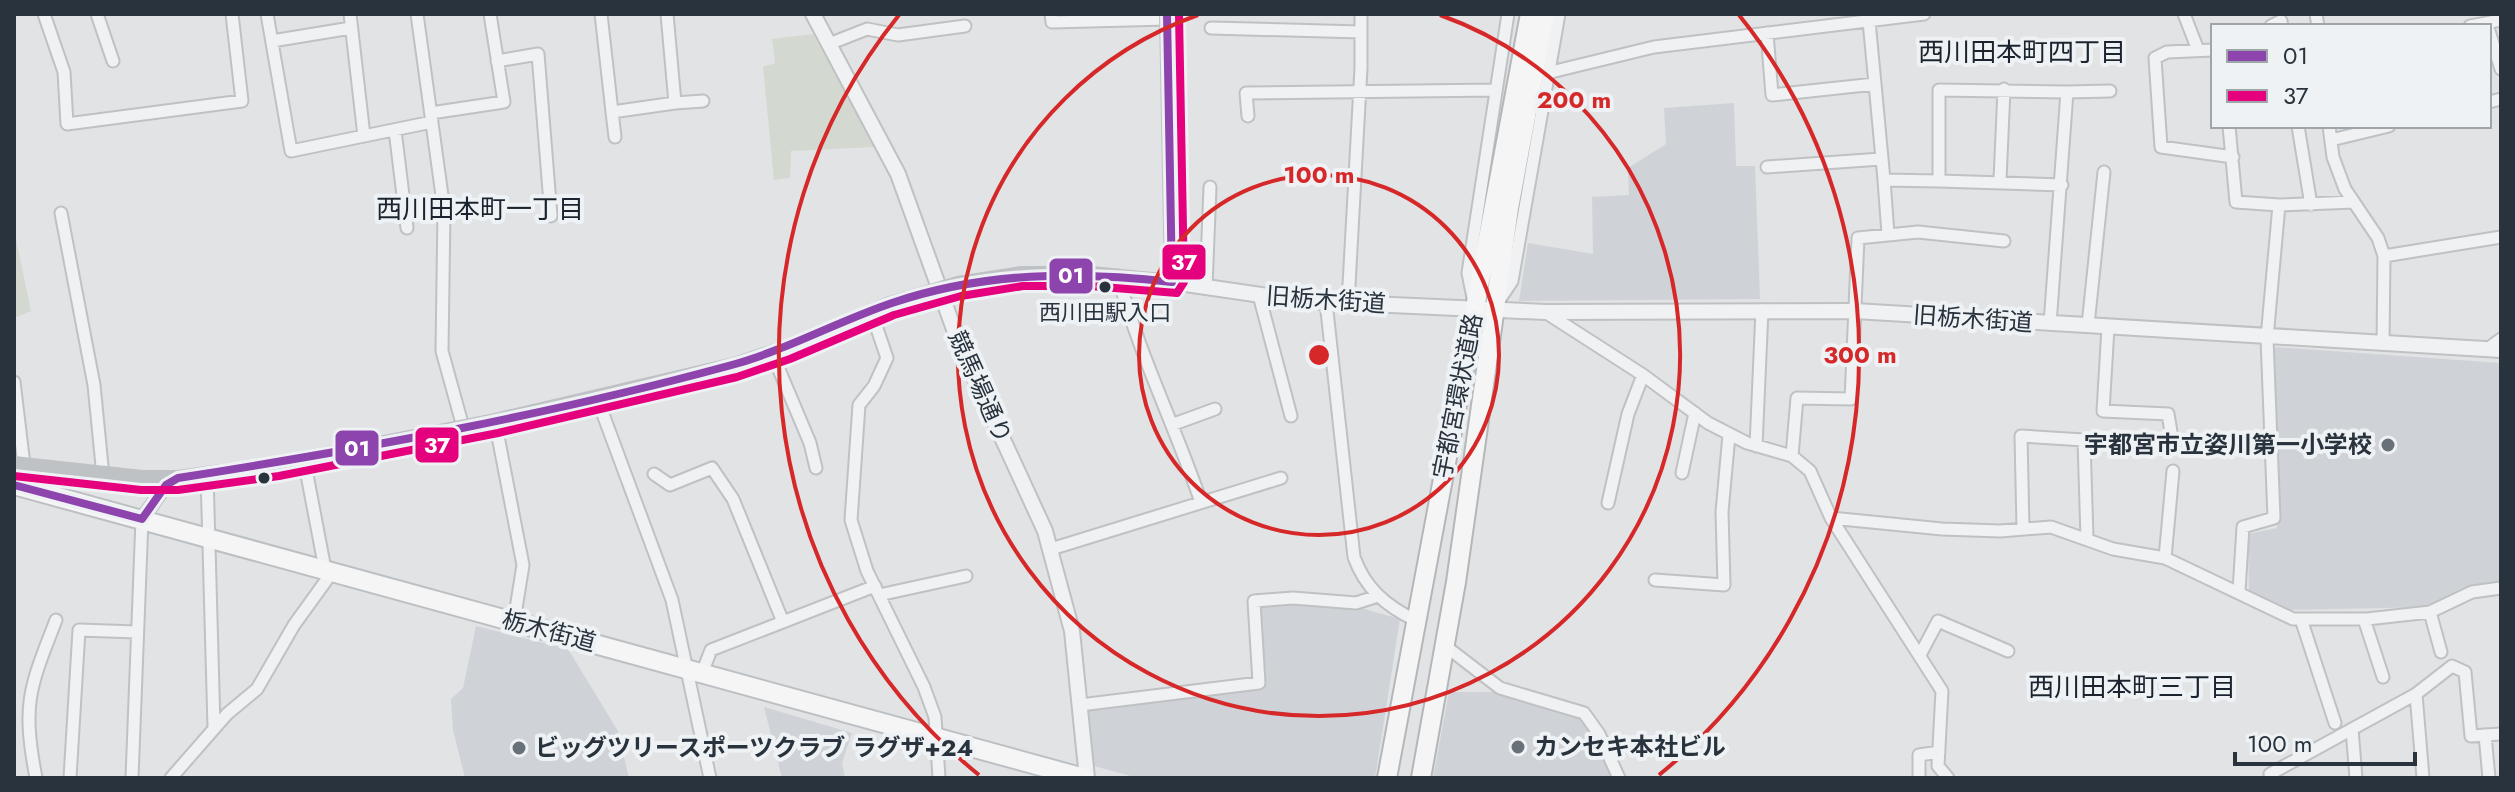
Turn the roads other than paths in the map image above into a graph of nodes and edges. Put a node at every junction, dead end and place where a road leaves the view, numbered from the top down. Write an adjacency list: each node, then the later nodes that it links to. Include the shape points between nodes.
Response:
1 (44, 14): 3 (street, via 64,72 67,124 242,101)
2 (97, 14): 32 (street)
3 (232, 14)
4 (267, 14): 28 (street)
5 (350, 14): 23 (street)
6 (417, 14): 46 (street)
7 (490, 14): 33 (street)
8 (601, 14): 44 (street)
9 (667, 14): 43 (street)
10 (813, 14): 29 (street, 競馬場通り)
11 (1051, 14): 19 (street, via 1052,22)
12 (1361, 14): 25 (street)
13 (1508, 14): 39 (street)
14 (1530, 14): 81 (main road, 宇都宮環状道路)
15 (1545, 14): 81 (main road, 宇都宮環状道路)
16 (1559, 14): 35 (street)
17 (1924, 14): 21 (street)
18 (2184, 14): 30 (street)
19 (1167, 17): 75 (main road)
20 (1849, 19): 21 (street); 26 (street)
21 (1869, 21): 36 (street)
22 (965, 26): 29 (street, via 898,35 867,29)
23 (351, 28): 28 (street); 52 (street)
24 (1211, 28): 25 (street)
25 (1361, 32): 38 (street)
26 (1767, 33): 35 (street, via 1654,47); 36 (street, via 1772,95)
27 (2491, 37): 34 (street)
28 (272, 41): 52 (street, via 291,151)
29 (829, 44): 77 (street, 競馬場通り, via 898,174)
30 (2198, 50): 31 (street); 55 (street, via 2155,58 2161,147)
31 (2211, 50)
32 (113, 61)
33 (497, 61): 46 (street, via 504,102); 68 (street, via 538,54)
34 (2501, 69)
35 (1547, 73): 81 (street, via 1512,281)
36 (1875, 84): 56 (street)
37 (2004, 89): 41 (street); 60 (street); 61 (street, via 1939,90)
38 (1360, 90): 39 (street); 45 (street, via 1246,93); 80 (street)
39 (1496, 90): 81 (street, via 1468,273)
40 (2110, 91): 41 (street)
41 (2067, 92): 62 (street)
42 (703, 101): 43 (street)
43 (675, 103): 44 (street)
44 (612, 112): 53 (street)
45 (1248, 116)
46 (432, 118): 51 (street); 102 (street, via 444,210 442,351)
47 (2229, 128): 55 (street)
48 (2298, 128): 66 (street)
49 (2329, 128): 54 (street)
50 (2381, 128): 54 (street)
51 (395, 130): 52 (street); 69 (street)
52 (364, 136)
53 (615, 137)
54 (2331, 140): 64 (street, via 2333,157)
55 (2233, 157): 65 (street, via 2236,202)
56 (1881, 159): 57 (street); 59 (street)
57 (1767, 167)
58 (2104, 172): 87 (street)
59 (1884, 180): 61 (street); 70 (street)
60 (2000, 180): 61 (street); 62 (street)
61 (1939, 181)
62 (2062, 185): 86 (street)
63 (1210, 187): 76 (street)
64 (2354, 202): 66 (street); 73 (street)
65 (2279, 205): 66 (street); 89 (street)
66 (2311, 205)
67 (61, 213): 114 (street, via 94,385)
68 (551, 216)
69 (407, 228)
70 (1888, 234): 72 (street); 84 (street, via 1858,238)
71 (2501, 237): 73 (street)
72 (2004, 241)
73 (2384, 256): 91 (street)
74 (1118, 276): 75 (main road, 旧栃木街道); 77 (main road, 旧栃木街道, via 1022,274); 101 (street, via 1135,339)
75 (1172, 282): 76 (street, 旧栃木街道)
76 (1206, 287): 78 (street, 旧栃木街道)
77 (939, 289): 83 (main road, 旧栃木街道); 126 (street, 競馬場通り)
78 (1259, 295): 79 (street, 旧栃木街道); 99 (street)
79 (1326, 302): 80 (street, 旧栃木街道); 134 (street, via 1351,546 1364,582)
80 (1348, 303): 81 (street, 旧栃木街道)
81 (1484, 308): 85 (street, 旧栃木街道); 139 (main road, 宇都宮環状道路); 143 (main road, 宇都宮環状道路)
82 (1762, 310): 84 (street, 旧栃木街道); 85 (street, 旧栃木街道); 105 (street)
83 (871, 311): 93 (main road, 旧栃木街道); 132 (street, via 887,358 859,405 851,520)
84 (1855, 311): 86 (street, 旧栃木街道); 106 (street, via 1851,399 1797,398)
85 (1545, 312): 94 (street)
86 (2050, 324): 87 (street, 旧栃木街道)
87 (2088, 325): 88 (street, 旧栃木街道)
88 (2108, 328): 89 (street, 旧栃木街道); 103 (street, via 2103,411 2168,414)
89 (2267, 338): 91 (street, 旧栃木街道); 133 (street, via 2274,518 2243,527)
90 (2501, 339): 92 (street)
91 (2383, 344): 92 (street, 旧栃木街道)
92 (2493, 350)
93 (772, 353): 96 (main road, 旧栃木街道); 109 (street)
94 (1643, 375): 98 (street); 119 (street, via 1628,414)
95 (14, 382): 108 (street)
96 (597, 398): 100 (main road, 旧栃木街道); 147 (street)
97 (1215, 409): 101 (street)
98 (1695, 413): 104 (street); 111 (street)
99 (1291, 416)
100 (495, 421): 102 (main road, 旧栃木街道); 140 (street, via 523,565)
101 (1174, 424): 118 (street)
102 (463, 427): 107 (main road, 旧栃木街道)
103 (2171, 432)
104 (1729, 435): 105 (street); 130 (street, via 1722,512 1724,585)
105 (1756, 446): 106 (street)
106 (1792, 456): 120 (street, via 1810,471)
107 (304, 459): 112 (main road, 旧栃木街道); 128 (street)
108 (19, 464): 114 (main road, 旧栃木街道); 116 (main road, via 30,472 121,484)
109 (816, 468)
110 (2173, 471): 127 (street)
111 (1682, 473)
112 (207, 474): 116 (main road, 旧栃木街道); 124 (street)
113 (654, 474): 141 (street, via 670,485 712,468 733,499)
114 (103, 476): 116 (main road, 旧栃木街道)
115 (1281, 478): 118 (street)
116 (172, 482): 121 (main road); 122 (main road, via 163,513)
117 (14, 485): 121 (main road, 栃木街道)
118 (1201, 502): 126 (street)
119 (1608, 503)
120 (1831, 518): 123 (street, via 1942,529); 146 (street)
121 (142, 519): 122 (main road, 栃木街道); 142 (street)
122 (172, 528): 124 (main road, 栃木街道)
123 (2023, 528): 125 (street, via 2051,527); 125 (street, via 2021,436 2084,440)
124 (208, 538): 128 (main road, 栃木街道); 152 (street)
125 (2087, 538): 127 (street, via 2113,549)
126 (1051, 549): 150 (street, 競馬場通り, via 1072,631)
127 (2165, 558): 133 (street)
128 (329, 570): 140 (main road, 栃木街道); 152 (street, via 257,689)
129 (966, 576): 132 (street)
130 (1655, 580)
131 (2501, 588): 135 (street, via 2472,592)
132 (877, 590): 141 (street); 156 (street, via 924,687)
133 (2239, 591): 136 (street)
134 (1378, 596): 139 (street); 150 (street, via 1356,603 1254,601 1259,683)
135 (2430, 612): 137 (street); 145 (street)
136 (2301, 619): 137 (street); 151 (street)
137 (2364, 619): 148 (street)
138 (56, 620): 158 (street, via 29,688 27,731)
139 (1415, 620): 165 (main road, 宇都宮環状道路)
140 (514, 621): 147 (main road, 栃木街道)
141 (783, 622): 147 (street, via 711,650)
142 (137, 632): 159 (street, via 79,630); 160 (street)
143 (1444, 645): 166 (main road, 宇都宮環状道路); 167 (street, via 1500,688 1584,713)
144 (2008, 651): 146 (street, via 1938,621)
145 (2441, 652)
146 (1921, 653): 157 (street, via 1942,691)
147 (695, 671): 156 (main road, 栃木街道); 162 (street)
148 (2383, 677)
149 (2416, 694): 153 (street); 155 (street, via 2452,666 2465,672 2471,736); 172 (street)
150 (1080, 705): 164 (street, 競馬場通り)
151 (2335, 723)
152 (214, 727): 161 (street)
153 (2352, 729): 170 (street, via 2270,774); 171 (street)
154 (2501, 734): 155 (street)
155 (2485, 735): 173 (street)
156 (936, 738): 163 (street); 164 (main road, 栃木街道)
157 (1939, 752): 168 (street, via 1919,755); 169 (street, via 1938,766)
158 (36, 778)
159 (70, 778)
160 (132, 778)
161 (171, 778)
162 (710, 778)
163 (939, 778)
164 (1086, 778)
165 (1387, 778)
166 (1421, 778)
167 (1619, 778)
168 (1919, 778)
169 (1948, 778)
170 (2272, 778)
171 (2356, 778)
172 (2423, 778)
173 (2489, 778)

